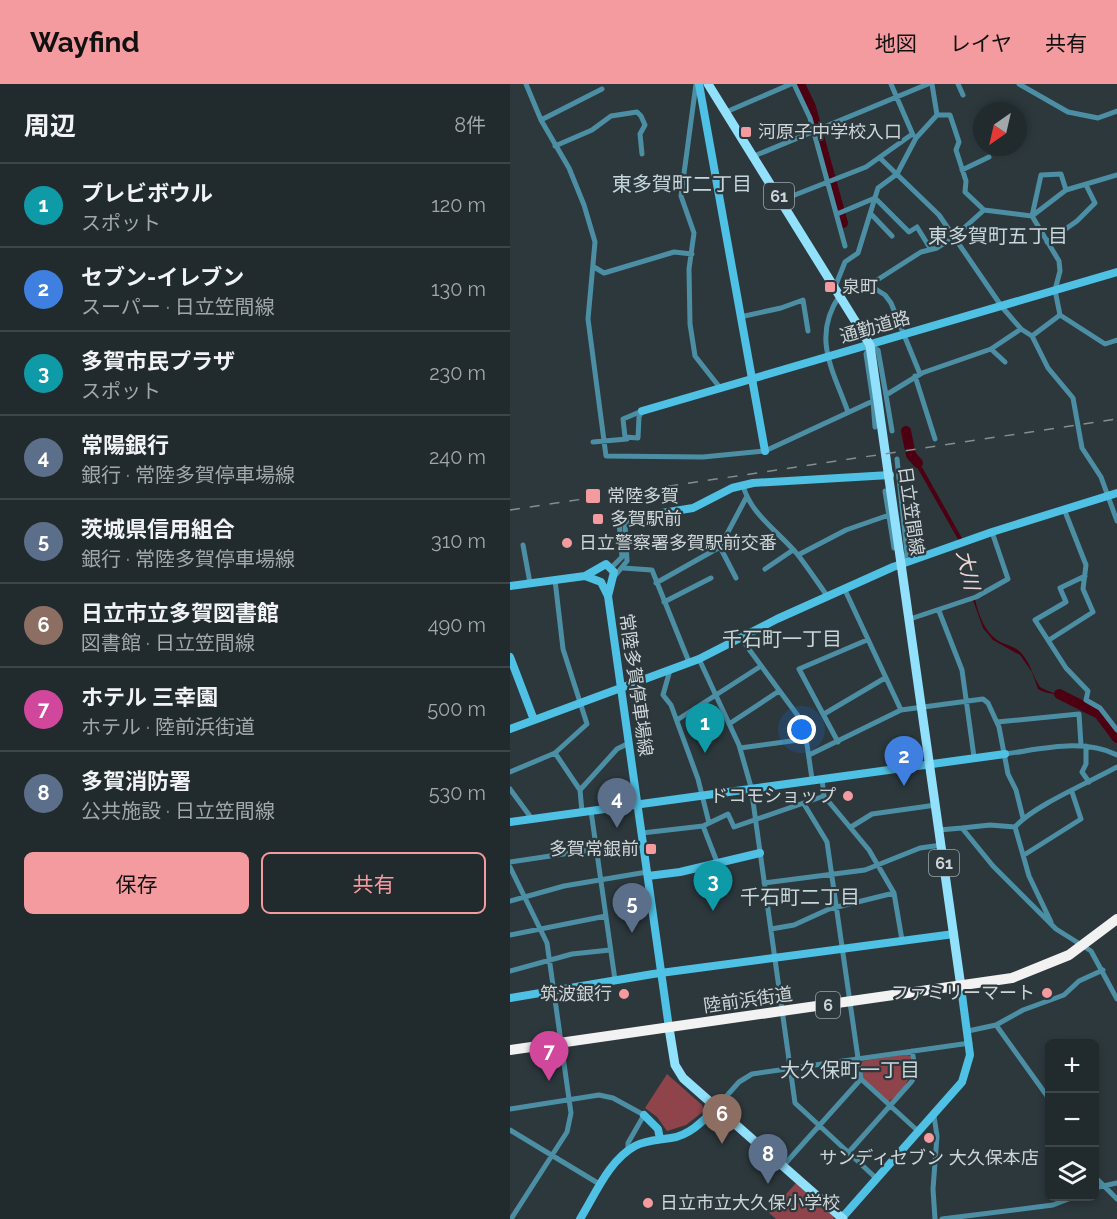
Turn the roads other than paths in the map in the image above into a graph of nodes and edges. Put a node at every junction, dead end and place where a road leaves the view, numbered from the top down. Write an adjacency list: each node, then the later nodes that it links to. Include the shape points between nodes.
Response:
1 (526, 84): 15 (street)
2 (697, 84): 40 (street, via 681,196 694,233); 47 (street)
3 (708, 84): 13 (main road, 日立笠間線 / 61)
4 (793, 84): 13 (street); 16 (street)
5 (891, 84): 11 (street)
6 (930, 84): 11 (street); 14 (street)
7 (958, 84): 10 (street)
8 (1019, 84): 12 (street, via 1075,114 1098,118)
9 (602, 89): 15 (street)
10 (963, 95)
11 (896, 98): 16 (street); 17 (street)
12 (1117, 111)
13 (726, 112): 20 (main road, 日立笠間線 / 61)
14 (937, 115): 17 (street); 23 (street, via 950,115 959,142 956,150)
15 (541, 120): 18 (street)
16 (817, 130): 20 (street); 26 (street)
17 (914, 136): 22 (street); 24 (street)
18 (555, 146): 19 (street, via 592,130 611,116 637,112 645,125 639,134); 41 (street, via 584,205 595,242)
19 (642, 154)
20 (754, 156): 30 (main road, 日立笠間線 / 61)
21 (989, 156): 23 (street)
22 (880, 158): 24 (street); 26 (street)
23 (962, 170): 31 (street, via 965,192)
24 (897, 174): 29 (street, via 878,188); 36 (street, via 939,215)
25 (1117, 175): 27 (street)
26 (830, 181): 30 (street); 32 (street)
27 (1086, 185): 28 (street); 37 (street, via 1095,203)
28 (1066, 190): 34 (street); 34 (street, via 1061,174 1041,175)
29 (875, 198): 32 (street); 33 (street); 39 (street, via 909,232 917,227)
30 (782, 200): 44 (main road, 日立笠間線 / 61)
31 (984, 210): 34 (street); 36 (street)
32 (839, 213): 38 (street)
33 (871, 214): 35 (street); 44 (street, via 858,254 845,262)
34 (1032, 216): 37 (street)
35 (892, 236)
36 (954, 237): 39 (street); 45 (street)
37 (1047, 242): 43 (street, via 1059,261)
38 (845, 246)
39 (930, 248): 50 (street, via 874,282 874,288 891,303)
40 (692, 254): 41 (street, via 674,252 604,273); 59 (street, via 692,343 701,366)
41 (594, 267): 68 (street, via 588,319)
42 (1117, 272): 43 (street, 通勤道路)
43 (1055, 290): 45 (street, 通勤道路); 46 (street)
44 (838, 291): 53 (main road, 日立笠間線 / 61); 55 (street, via 826,322)
45 (1002, 307): 48 (street); 50 (street, 通勤道路)
46 (1060, 315): 51 (street); 52 (street, via 1105,344)
47 (740, 317): 49 (street, via 803,300); 58 (street)
48 (1021, 329): 51 (street); 54 (street)
49 (808, 331)
50 (902, 335): 53 (street, 通勤道路); 57 (street)
51 (1032, 336): 75 (street, via 1048,368 1073,398 1082,448)
52 (1117, 340)
53 (870, 345): 55 (street, 通勤道路); 60 (street, via 878,350); 61 (street, via 866,354); 72 (main road, 日立笠間線 / 61)
54 (991, 349): 56 (street); 57 (street)
55 (827, 356): 58 (street, 通勤道路); 63 (street)
56 (1005, 362)
57 (918, 375): 60 (street); 67 (street)
58 (751, 379): 59 (street, 通勤道路); 70 (street)
59 (721, 389): 62 (street, 通勤道路)
60 (885, 395): 65 (street)
61 (873, 401): 63 (street); 64 (street)
62 (642, 411): 66 (street, via 638,438); 66 (street, via 623,419 625,437)
63 (848, 412): 70 (street)
64 (875, 427)
65 (892, 431)
66 (629, 439): 68 (street)
67 (935, 439)
68 (603, 441): 69 (street); 70 (street, via 606,456 703,457)
69 (593, 442)
70 (765, 451)
71 (897, 459): 85 (street, via 907,553)
72 (890, 475): 73 (street); 85 (main road, 日立笠間線 / 61)
73 (743, 485): 76 (street); 79 (street, via 693,508)
74 (885, 491): 78 (street)
75 (1113, 494): 77 (street); 80 (street)
76 (746, 498): 83 (street); 84 (street)
77 (1064, 509): 81 (street); 91 (street, via 1086,566)
78 (890, 515): 84 (street); 85 (street, via 896,557)
79 (632, 518): 87 (street, via 619,522 622,557); 88 (street, via 625,524 628,554)
80 (1117, 522)
81 (992, 532): 85 (street); 104 (street, via 1008,579 993,590)
82 (524, 545): 97 (street)
83 (720, 547): 94 (street); 98 (street)
84 (796, 553): 89 (street); 102 (street)
85 (902, 564): 100 (street); 105 (main road, 日立笠間線 / 61)
86 (597, 567): 87 (street); 90 (street); 96 (street, via 595,574)
87 (612, 567): 92 (street)
88 (623, 568): 92 (street); 98 (street, via 649,568)
89 (765, 569)
90 (585, 576): 95 (street); 96 (street)
91 (1085, 576): 108 (street, via 1083,589 1093,612); 108 (street, via 1060,588 1066,602 1035,620)
92 (613, 578): 96 (street, via 608,583); 101 (street)
93 (711, 578): 103 (street)
94 (736, 578)
95 (555, 580): 97 (street); 119 (street, via 564,649)
96 (600, 582): 101 (street)
97 (530, 583): 99 (street)
98 (656, 583): 103 (street)
99 (510, 586)
100 (845, 590): 102 (street); 107 (street)
101 (608, 596): 115 (street, 常陸多賀停車場線)
102 (828, 597): 106 (street)
103 (664, 602): 111 (street)
104 (939, 610): 105 (street); 118 (street, via 962,670)
105 (910, 620): 120 (main road, 日立笠間線 / 61)
106 (740, 637): 110 (street); 112 (street)
107 (867, 640): 114 (street); 122 (street, via 799,669)
108 (1049, 640): 128 (street, via 1066,668 1088,691 1086,700 1100,708)
109 (510, 657): 123 (street)
110 (699, 659): 111 (street); 117 (street)
111 (689, 662): 113 (street)
112 (761, 666): 116 (street); 117 (street)
113 (670, 669): 115 (street); 124 (street, via 663,694)
114 (885, 678): 121 (street); 122 (street)
115 (622, 688): 119 (street); 131 (street, 常陸多賀停車場線)
116 (779, 691): 126 (street); 129 (street, via 804,724)
117 (717, 696): 124 (street); 126 (street)
118 (966, 700): 120 (street); 125 (street, via 984,699); 138 (street)
119 (580, 704): 123 (street); 134 (street, via 587,724)
120 (923, 707): 121 (street); 139 (main road, 日立笠間線 / 61)
121 (901, 710): 130 (street)
122 (824, 714): 130 (street)
123 (534, 720): 127 (street)
124 (677, 720): 149 (street)
125 (997, 722): 132 (street, via 1079,714); 135 (street)
126 (729, 724): 133 (street)
127 (510, 729)
128 (1117, 730)
129 (806, 739): 133 (street); 136 (street)
130 (838, 741): 136 (street)
131 (629, 743): 147 (street, via 616,748); 151 (street, 常陸多賀停車場線)
132 (1084, 746): 135 (street); 137 (street); 144 (street, via 1086,764 1082,772)
133 (740, 748): 145 (street)
134 (555, 753): 141 (street); 147 (street)
135 (1005, 754): 138 (street); 156 (street)
136 (809, 755): 142 (street)
137 (1117, 755)
138 (974, 757): 139 (street)
139 (930, 763): 143 (street); 153 (main road, 日立笠間線 / 61)
140 (1117, 767): 144 (street)
141 (510, 772)
142 (812, 779): 143 (street); 145 (street)
143 (822, 779): 150 (street)
144 (1089, 782): 148 (street)
145 (751, 787): 149 (street); 158 (street)
146 (510, 789): 157 (street)
147 (580, 790): 155 (street)
148 (1072, 792): 156 (street); 169 (street, via 1082,819)
149 (701, 795): 151 (street); 160 (street)
150 (824, 796): 152 (street); 161 (street)
151 (638, 804): 154 (street); 165 (street, 常陸多賀停車場線)
152 (804, 804): 158 (street); 174 (street, via 826,842)
153 (936, 805): 161 (street, via 872,814); 164 (main road, 日立笠間線 / 61)
154 (591, 811): 155 (street); 167 (street)
155 (582, 812): 157 (street)
156 (1023, 818): 163 (street)
157 (532, 819): 159 (street)
158 (756, 820): 160 (street, via 734,827 728,814); 168 (street)
159 (510, 822)
160 (706, 824): 165 (street); 170 (street)
161 (851, 828): 172 (street)
162 (962, 828): 163 (street); 164 (street); 183 (street, via 993,866)
163 (1015, 828): 169 (street)
164 (939, 830): 166 (main road, 日立笠間線 / 61)
165 (642, 832): 173 (street, 常陸多賀停車場線)
166 (942, 845): 172 (street, via 920,848); 186 (main road, 日立笠間線 / 61)
167 (597, 849): 171 (street); 175 (street)
168 (760, 853): 170 (street); 176 (street)
169 (1024, 855): 183 (street, via 1029,876)
170 (717, 862): 173 (street)
171 (510, 865): 178 (street)
172 (880, 866): 174 (street); 177 (street)
173 (648, 874): 175 (street); 196 (street, 常陸多賀停車場線)
174 (831, 874): 176 (street); 180 (street)
175 (601, 879): 178 (street); 181 (street)
176 (764, 883): 185 (street)
177 (894, 894): 180 (street); 188 (street)
178 (524, 898): 179 (street); 184 (street)
179 (510, 901)
180 (836, 908): 185 (street, via 794,925); 190 (street)
181 (606, 916): 184 (street); 191 (street)
182 (1117, 919): 189 (highway, 陸前浜街道 / 6)
183 (1053, 926): 189 (street, via 1074,942)
184 (540, 928): 187 (street); 193 (street)
185 (771, 929): 192 (street)
186 (954, 934): 188 (street); 198 (main road, 日立笠間線 / 61)
187 (510, 935)
188 (902, 940): 190 (street)
189 (1085, 945): 194 (street); 198 (highway, 陸前浜街道 / 6, via 1033,972)
190 (843, 947): 192 (street); 202 (street)
191 (610, 950): 193 (street); 197 (street)
192 (774, 957): 196 (street); 203 (street)
193 (550, 960): 195 (street); 199 (street)
194 (1103, 970): 201 (street); 204 (street, via 1079,981 1064,995 1023,1010)
195 (510, 971)
196 (662, 973): 197 (street); 205 (street, 常陸多賀停車場線)
197 (615, 980): 199 (street)
198 (961, 987): 202 (highway, 陸前浜街道 / 6); 206 (street)
199 (554, 989): 200 (street); 207 (street)
200 (510, 998)
201 (1117, 999)
202 (850, 1002): 203 (highway, 陸前浜街道 / 6); 211 (street)
203 (782, 1012): 205 (highway, 陸前浜街道 / 6); 212 (street)
204 (996, 1026): 206 (street); 214 (street)
205 (669, 1028): 207 (highway, 陸前浜街道 / 6); 217 (main road, via 679,1072)
206 (968, 1031): 208 (street)
207 (561, 1042): 209 (highway, 陸前浜街道 / 6); 215 (street)
208 (970, 1043): 210 (street); 220 (street, via 962,1082)
209 (510, 1050)
210 (912, 1051): 211 (street); 216 (street, via 916,1072)
211 (858, 1059): 212 (street); 213 (street)
212 (790, 1069): 217 (street, via 746,1077); 221 (street, via 795,1103)
213 (861, 1079): 216 (street); 221 (street)
214 (1045, 1093)
215 (569, 1099): 218 (street); 219 (street, via 606,1096); 227 (street, via 570,1126)
216 (890, 1105): 223 (street); 226 (street)
217 (716, 1108): 224 (street, via 688,1132); 228 (main road)
218 (510, 1109)
219 (644, 1115): 224 (street, via 658,1129); 225 (street, via 628,1143)
220 (934, 1116): 223 (street); 241 (street)
221 (819, 1127): 226 (street); 228 (street)
222 (510, 1130): 227 (street)
223 (920, 1132): 229 (street)
224 (660, 1139): 225 (street)
225 (628, 1151): 231 (street)
226 (848, 1153): 229 (street)
227 (551, 1155): 231 (street); 238 (street)
228 (783, 1166): 240 (main road)
229 (877, 1179): 240 (street)
230 (1117, 1183): 232 (street)
231 (601, 1185): 239 (street)
232 (1099, 1186)
233 (1099, 1187): 234 (street)
234 (1117, 1199)
235 (1064, 1201): 236 (street)
236 (999, 1212): 237 (street); 243 (street)
237 (969, 1217): 242 (street)
238 (511, 1219)
239 (580, 1219)
240 (842, 1219)
241 (935, 1219)
242 (942, 1219)
243 (1000, 1219)

